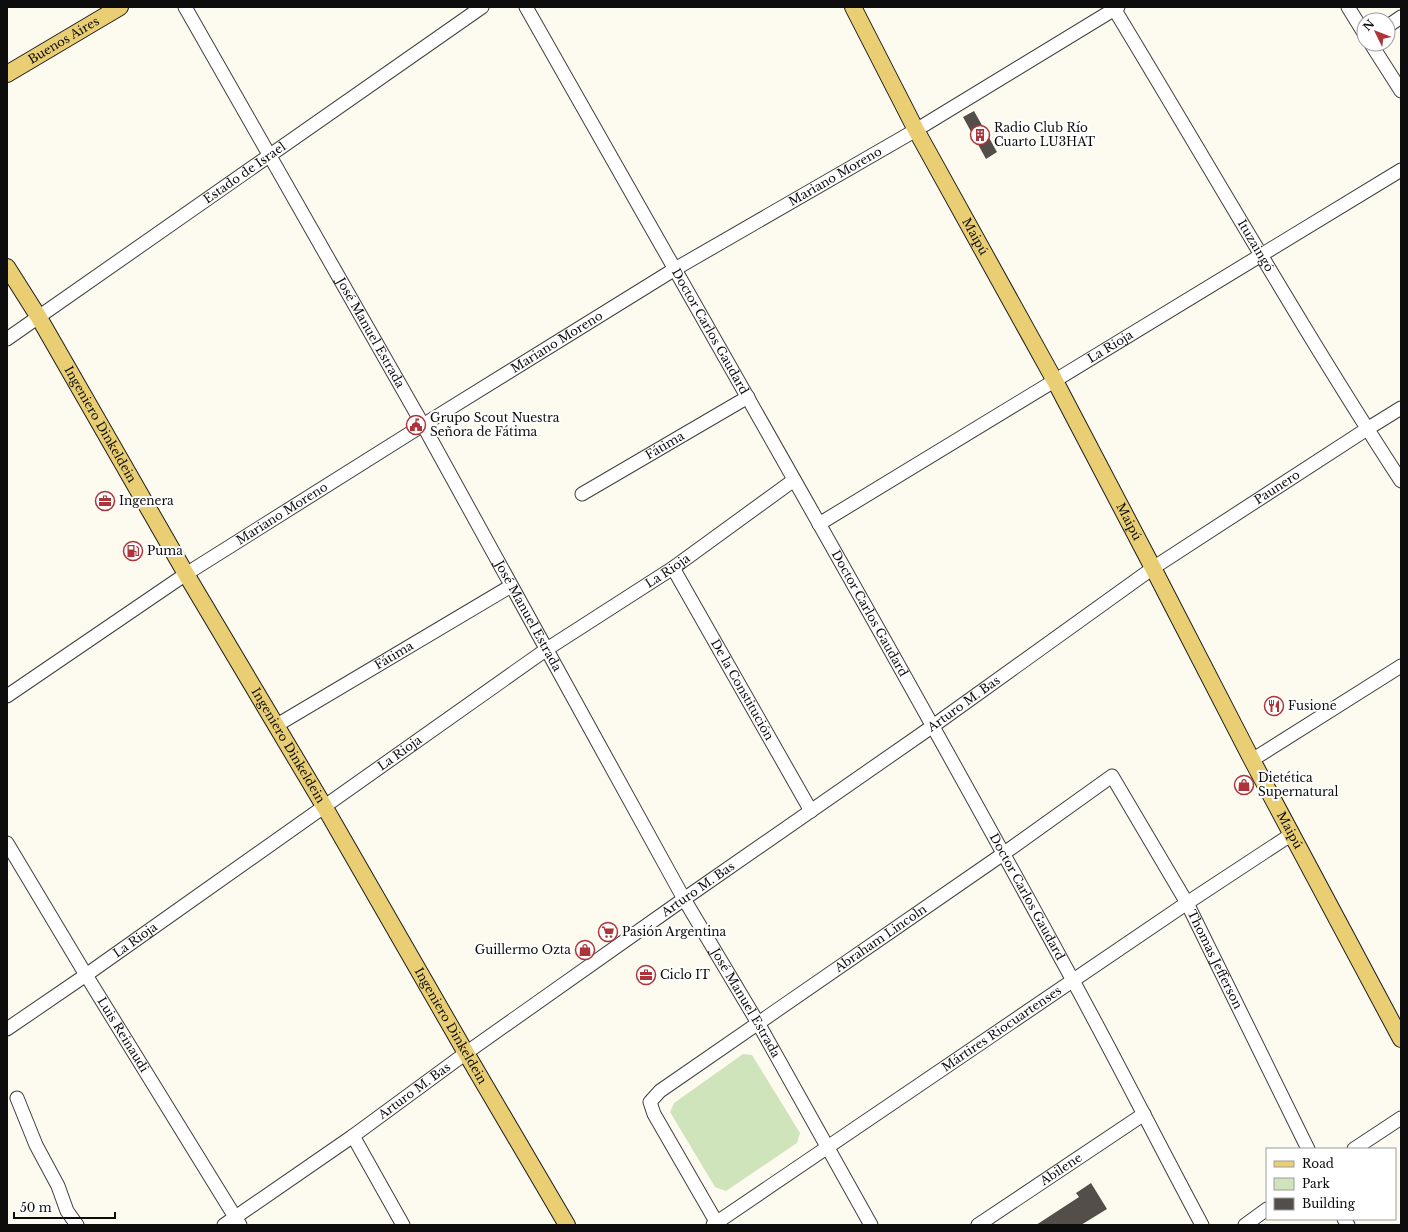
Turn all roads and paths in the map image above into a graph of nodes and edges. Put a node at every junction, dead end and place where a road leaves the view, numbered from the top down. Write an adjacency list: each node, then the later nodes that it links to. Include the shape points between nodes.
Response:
1 (120, 7): 10 (main road, Buenos Aires)
2 (186, 7): 13 (street, José Manuel Estrada)
3 (482, 7): 13 (street, Estado de Israel)
4 (526, 7): 17 (street, Doctor Carlos Gaudard)
5 (853, 7): 12 (main road, Maipú)
6 (1348, 7): 8 (street)
7 (1115, 8): 12 (street, Mariano Moreno); 15 (street, Ituzaingó)
8 (1356, 20)
9 (1376, 52): 11 (street)
10 (7, 74)
11 (1401, 92)
12 (916, 130): 17 (street, Mariano Moreno); 20 (main road, Maipú)
13 (270, 155): 18 (street, Estado de Israel); 23 (street, José Manuel Estrada)
14 (1401, 170): 15 (street, La Rioja)
15 (1260, 255): 20 (street, La Rioja); 24 (street, Ituzaingó)
16 (7, 267): 18 (main road, Ingeniero Dinkeldein)
17 (675, 269): 21 (street, Doctor Carlos Gaudard); 23 (street, Mariano Moreno)
18 (38, 316): 19 (street, Estado de Israel); 31 (main road, Ingeniero Dinkeldein)
19 (7, 339)
20 (1055, 381): 28 (street, La Rioja); 30 (main road, Maipú)
21 (748, 397): 25 (street, Doctor Carlos Gaudard); 27 (street, Fátima)
22 (1401, 408): 24 (street, Paunero)
23 (423, 425): 31 (street, Mariano Moreno); 32 (street, José Manuel Estrada)
24 (1367, 429): 26 (street, Ituzaingó); 30 (street, Paunero)
25 (794, 480): 28 (street, Doctor Carlos Gaudard); 29 (street, La Rioja)
26 (1401, 482)
27 (582, 494)
28 (819, 524): 37 (street, Doctor Carlos Gaudard)
29 (673, 568): 33 (street, La Rioja); 41 (street, De la Constitución)
30 (1153, 568): 37 (street, Arturo M. Bas); 38 (main road, Maipú)
31 (186, 574): 35 (street, Mariano Moreno); 36 (main road, Ingeniero Dinkeldein)
32 (511, 586): 33 (street, José Manuel Estrada); 36 (street, Fátima)
33 (547, 649): 40 (street, La Rioja); 45 (street, José Manuel Estrada)
34 (1401, 666): 38 (street)
35 (7, 696)
36 (277, 725): 40 (main road, Ingeniero Dinkeldein)
37 (933, 726): 41 (street, Arturo M. Bas); 44 (street, Doctor Carlos Gaudard)
38 (1252, 760): 42 (main road, Maipú)
39 (1112, 776): 44 (street, Abraham Lincoln); 46 (street, Thomas Jefferson)
40 (324, 806): 47 (street, La Rioja); 52 (main road, Ingeniero Dinkeldein)
41 (811, 811): 45 (street, Arturo M. Bas)
42 (1292, 834): 46 (street, Mártires Riocuartenses); 51 (main road, Maipú)
43 (7, 843): 47 (street, Luis Reinaudi)
44 (1003, 854): 48 (street, Doctor Carlos Gaudard); 49 (street, Abraham Lincoln)
45 (684, 899): 49 (street, José Manuel Estrada); 52 (street, Arturo M. Bas)
46 (1187, 902): 48 (street, Mártires Riocuartenses); 58 (street, Thomas Jefferson)
47 (86, 975): 50 (street, La Rioja); 61 (street, Luis Reinaudi)
48 (1073, 980): 54 (street, Doctor Carlos Gaudard); 57 (street, Mártires Riocuartenses)
49 (758, 1023): 57 (street, José Manuel Estrada); 62 (street, Abraham Lincoln, via 660,1091 650,1102 654,1114)
50 (7, 1029)
51 (1401, 1040)
52 (466, 1054): 56 (street, Arturo M. Bas); 66 (main road, Ingeniero Dinkeldein)
53 (18, 1098): 63 (street, via 36,1145 58,1186 67,1211)
54 (1144, 1114): 68 (street, Abilene); 69 (street, Doctor Carlos Gaudard)
55 (1401, 1118): 59 (street)
56 (353, 1136): 61 (street, Arturo M. Bas); 65 (street)
57 (828, 1148): 62 (street, Mártires Riocuartenses); 67 (street, José Manuel Estrada)
58 (1308, 1148)
59 (1356, 1148)
60 (1266, 1211): 70 (street)
61 (238, 1221): 64 (street, Arturo M. Bas)
62 (716, 1224)
63 (77, 1225)
64 (224, 1225)
65 (403, 1225)
66 (567, 1225)
67 (871, 1225)
68 (978, 1225)
69 (1202, 1225)
70 (1245, 1225)

